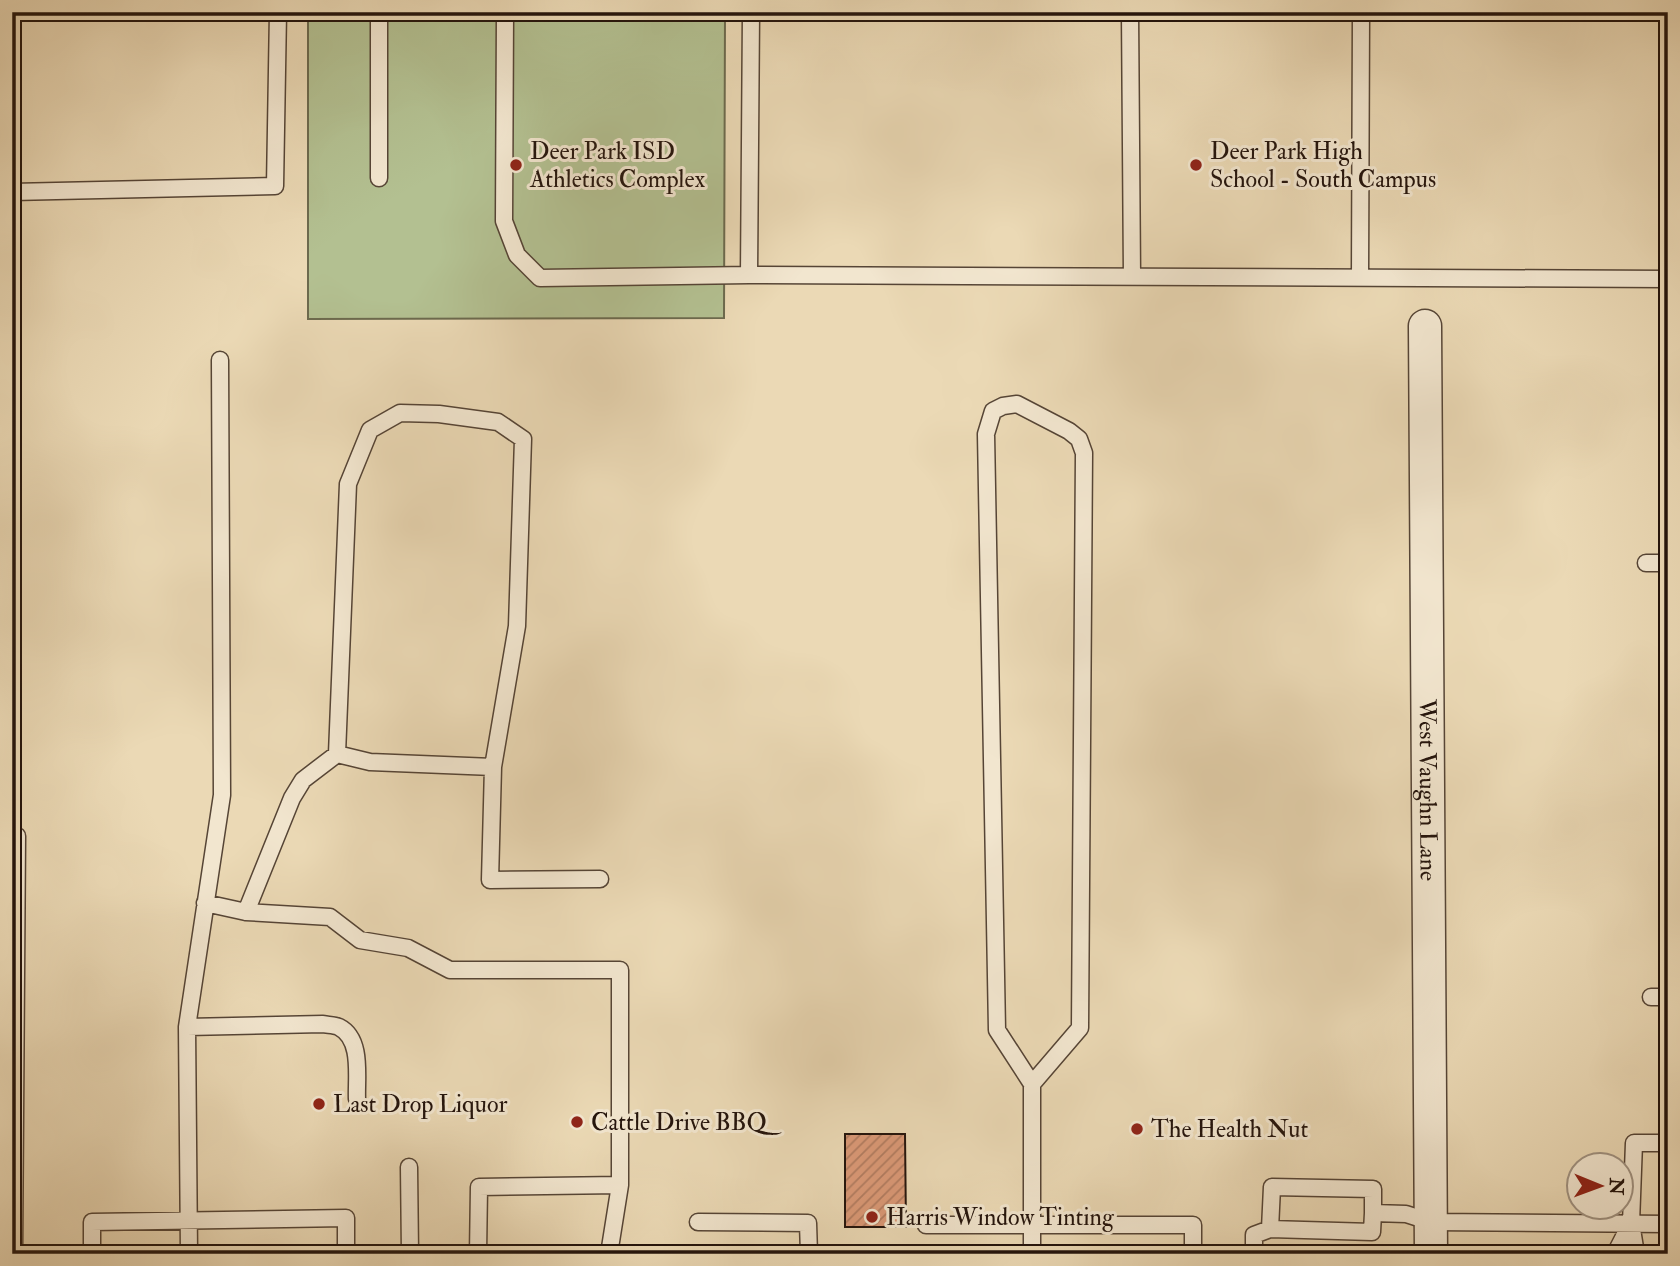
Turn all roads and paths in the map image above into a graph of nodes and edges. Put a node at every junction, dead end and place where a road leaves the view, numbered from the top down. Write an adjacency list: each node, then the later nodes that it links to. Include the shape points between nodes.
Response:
1 (278, 12): 8 (lane, via 275,186)
2 (379, 12): 7 (lane)
3 (505, 12): 9 (lane, via 504,221 516,255 540,278)
4 (751, 12): 9 (lane)
5 (1130, 12): 10 (lane)
6 (1361, 12): 11 (lane)
7 (379, 178)
8 (12, 192)
9 (749, 275): 10 (lane)
10 (1132, 277): 11 (lane)
11 (1360, 278): 12 (lane)
12 (1668, 279)
13 (1425, 326): 35 (street, West Vaughn Lane)
14 (220, 360): 21 (lane, via 222,795)
15 (1646, 563): 16 (lane)
16 (1668, 563)
17 (337, 754): 18 (lane, via 370,762); 18 (lane, via 348,484 370,429 400,413 439,414 498,422 523,439 517,626); 22 (lane, via 303,779)
18 (493, 767): 20 (lane, via 490,880)
19 (12, 836): 31 (lane, via 17,836)
20 (600, 879)
21 (205, 903): 22 (lane); 25 (lane)
22 (246, 912): 30 (lane, via 330,917 360,940 408,948 450,970 620,970)
23 (1651, 997): 24 (lane)
24 (1668, 997)
25 (187, 1027): 27 (lane, via 340,1027 356,1050); 33 (lane)
26 (1032, 1084): 26 (lane, via 998,1030 997,1016 986,434 993,411 1017,404 1069,431 1079,439 1084,453 1080,1028); 39 (lane)
27 (357, 1099)
28 (1668, 1143): 36 (lane, via 1634,1143)
29 (409, 1167): 45 (lane)
30 (620, 1185): 46 (lane, via 479,1186); 47 (lane)
31 (13, 1213): 41 (lane)
32 (1373, 1213): 35 (lane, via 1406,1214); 40 (lane, via 1372,1232); 40 (lane, via 1373,1189 1272,1187)
33 (188, 1219): 42 (lane, via 92,1222); 43 (lane); 44 (lane, via 346,1218)
34 (698, 1222): 48 (lane, via 808,1223)
35 (1431, 1222): 36 (lane); 52 (street, West Vaughn Lane)
36 (1631, 1223): 37 (lane); 53 (lane); 54 (lane)
37 (1668, 1224)
38 (926, 1225): 39 (lane)
39 (1032, 1225): 49 (lane); 50 (lane, via 1193,1225)
40 (1270, 1229): 51 (lane, via 1254,1235)
41 (14, 1254)
42 (92, 1254)
43 (189, 1254)
44 (346, 1254)
45 (410, 1254)
46 (478, 1254)
47 (608, 1254)
48 (809, 1254)
49 (1032, 1254)
50 (1192, 1254)
51 (1254, 1254)
52 (1431, 1254)
53 (1615, 1254)
54 (1636, 1254)

